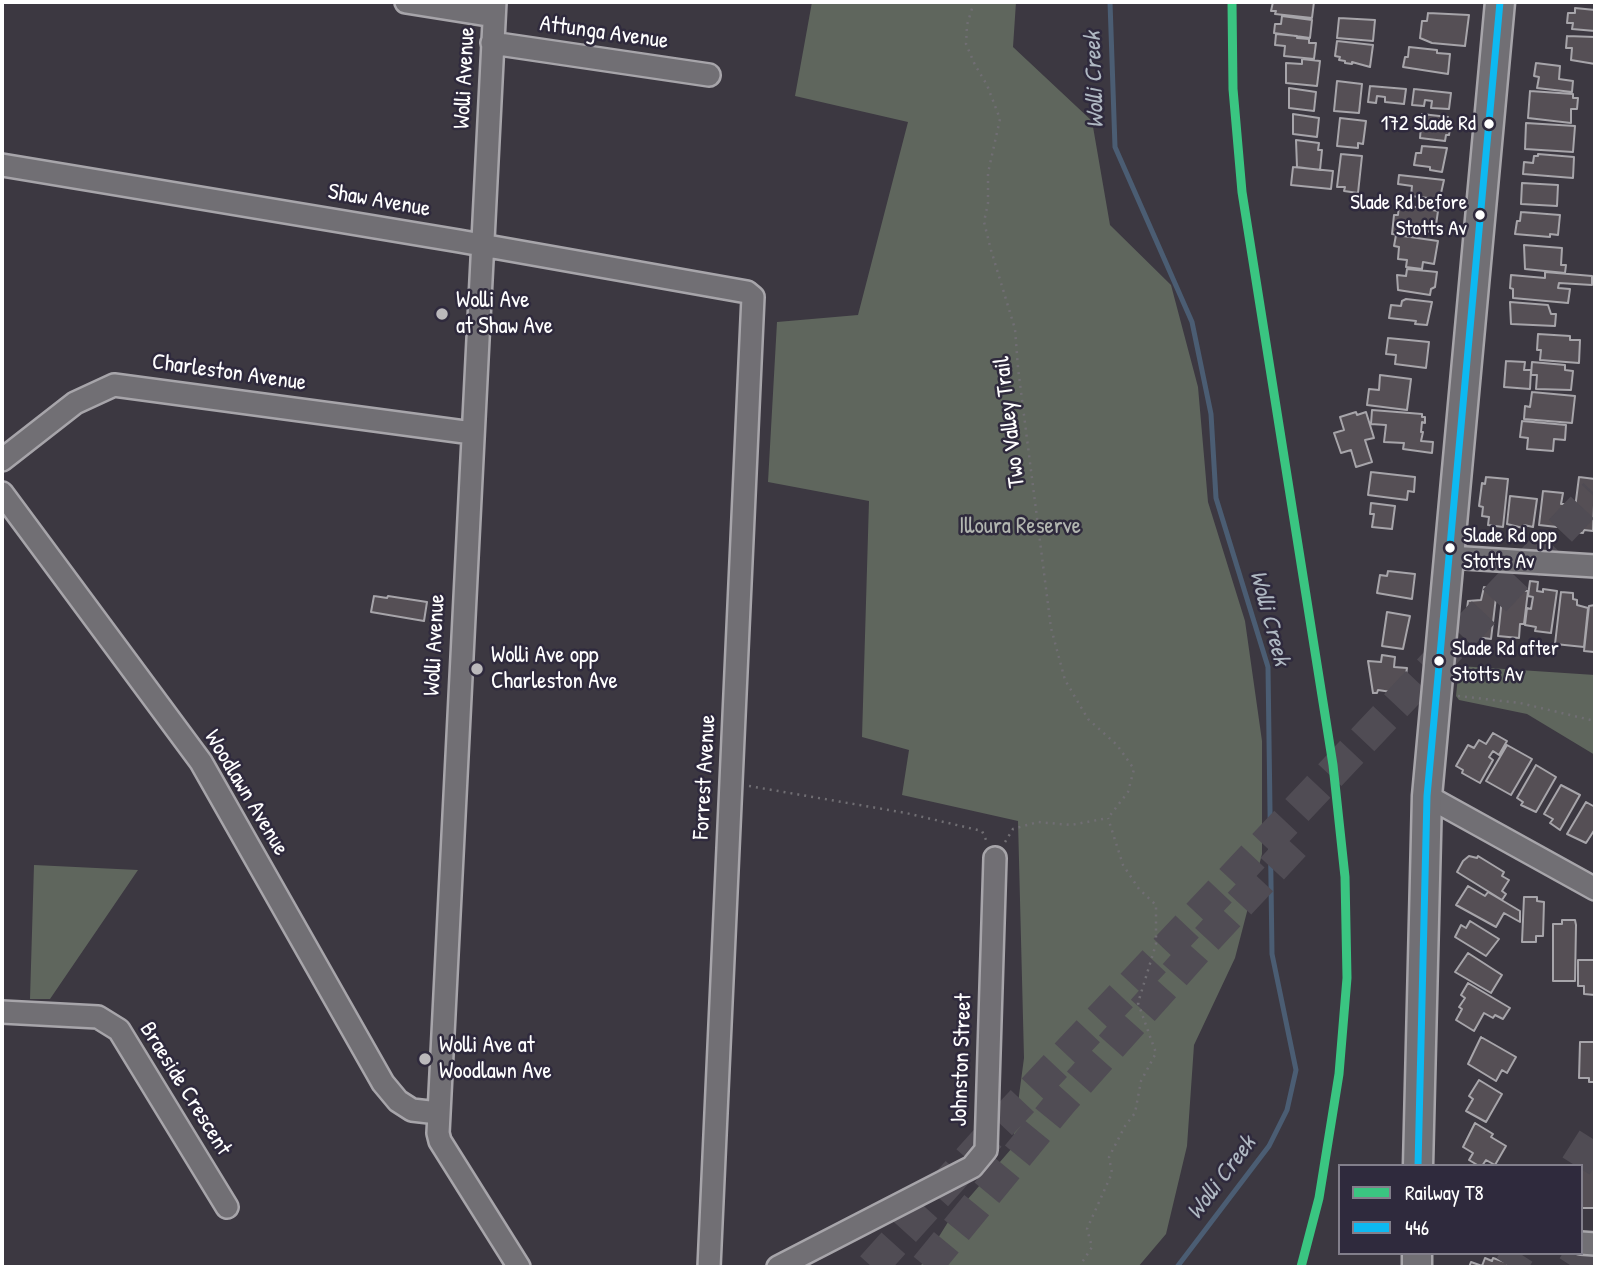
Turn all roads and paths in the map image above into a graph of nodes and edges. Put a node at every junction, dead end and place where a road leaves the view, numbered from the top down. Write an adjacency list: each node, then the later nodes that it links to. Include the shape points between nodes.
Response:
1 (406, 2): 4 (street)
2 (974, 2): 19 (path, Two Valley Trail, via 966,44 1000,119 988,173 984,222 1015,329 1051,628 1065,680 1088,719 1117,745 1134,769 1128,792)
3 (1500, 2): 13 (main road)
4 (494, 9): 5 (street, Wolli Avenue)
5 (492, 43): 6 (street, Attunga Avenue); 8 (street, Wolli Avenue)
6 (709, 75)
7 (2, 165): 8 (street, Shaw Avenue)
8 (482, 245): 9 (street, Shaw Avenue); 10 (street, Wolli Avenue)
9 (747, 292): 27 (street, Forrest Avenue, via 753,297)
10 (472, 433): 11 (street, Charleston Avenue, via 114,384 75,403); 23 (street, Wolli Avenue)
11 (2, 460)
12 (2, 493): 23 (street, Woodlawn Avenue, via 201,762 383,1083 412,1110)
13 (1449, 557): 14 (street); 18 (main road)
14 (1595, 566)
15 (1456, 696): 16 (path, via 1520,703)
16 (1595, 721)
17 (746, 785): 20 (path, via 982,831)
18 (1427, 796): 21 (street); 24 (main road)
19 (1109, 821): 20 (path, via 1038,822 1013,829); 29 (path, via 1123,865 1156,905 1156,944 1138,1003 1156,1053 1141,1081 1135,1113 1109,1157 1112,1173 1087,1229 1092,1247)
20 (995, 858): 28 (street, Johnston Street, via 986,1150 972,1167)
21 (1595, 888)
22 (2, 1012): 25 (street, Braeside Crescent, via 98,1017 119,1030)
23 (438, 1113): 26 (street, Wolli Avenue, via 440,1141)
24 (1418, 1164)
25 (227, 1207)
26 (519, 1267)
27 (709, 1267)
28 (778, 1267)
29 (1079, 1267)

